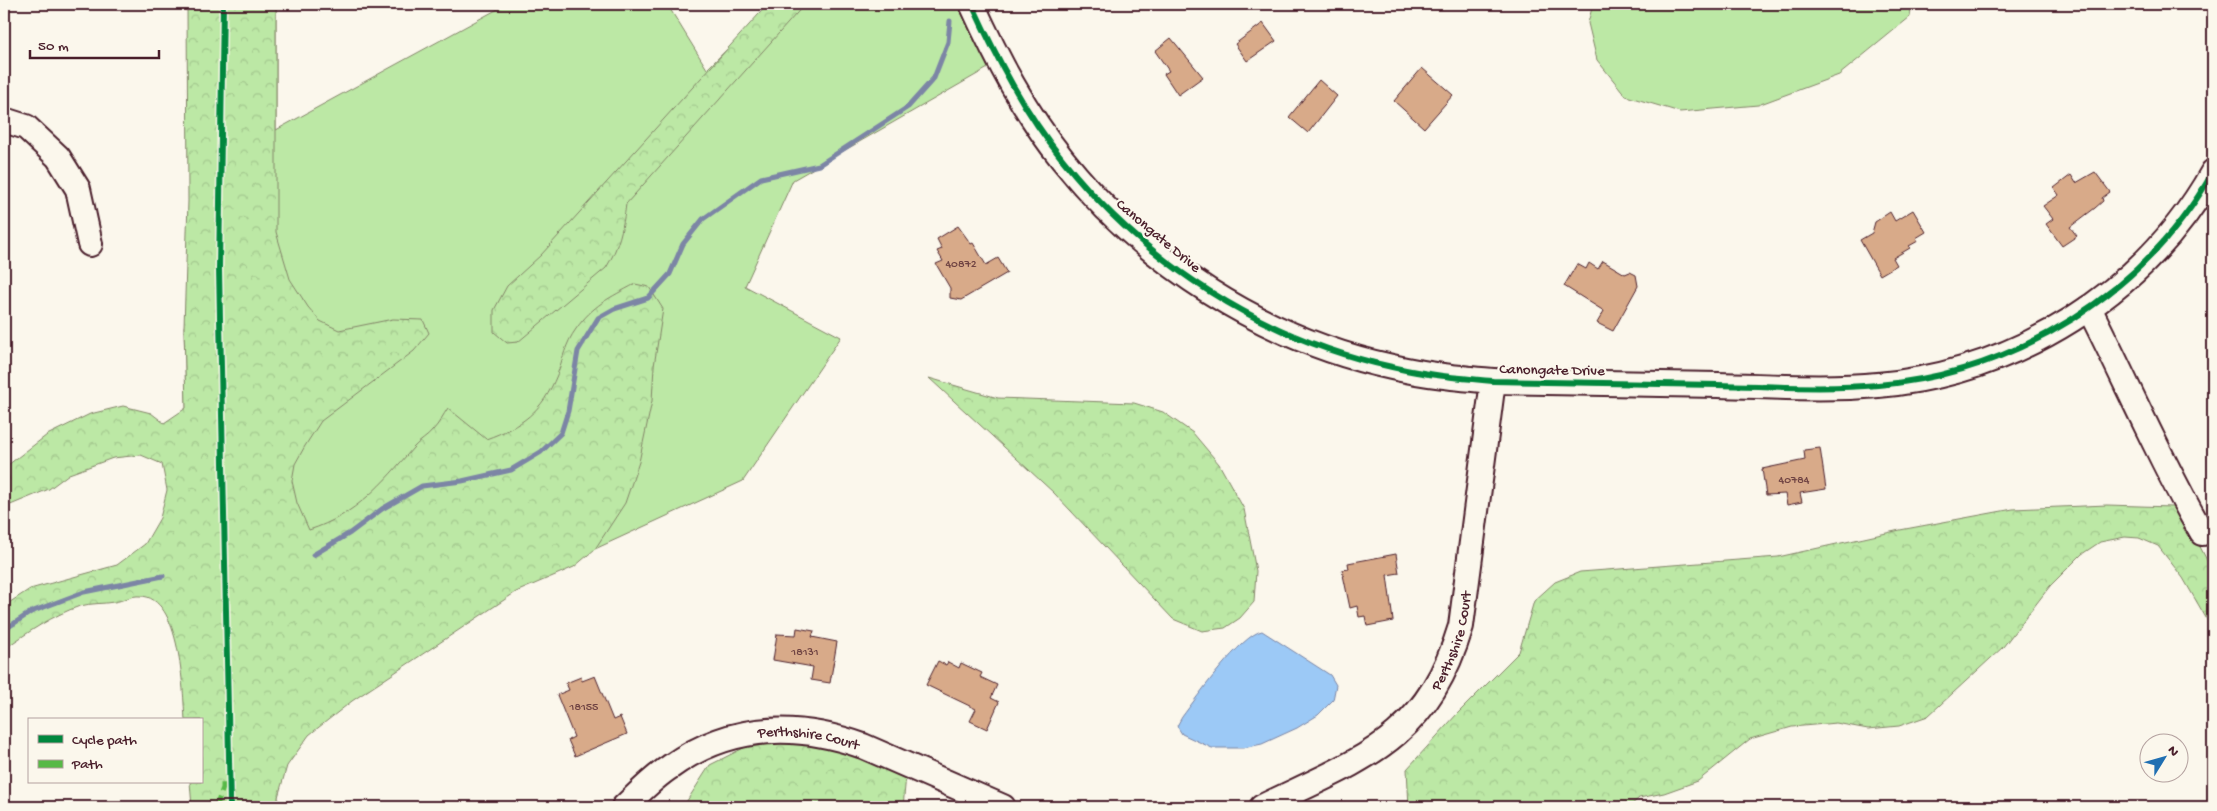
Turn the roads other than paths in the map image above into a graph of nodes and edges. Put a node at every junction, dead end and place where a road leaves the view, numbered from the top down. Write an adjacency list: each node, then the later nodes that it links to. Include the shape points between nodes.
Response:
1 (972, 4): 6 (street, Canongate Drive, via 1007,76 1062,160 1132,234 1172,266 1258,320 1312,343 1392,367)
2 (4, 120): 4 (street, via 26,127 58,157 78,189)
3 (2213, 172): 5 (street, Canongate Drive, via 2179,223 2150,257)
4 (90, 244)
5 (2089, 308): 6 (street, Canongate Drive, via 2049,334 1966,369 1878,385); 7 (street, via 2177,490)
6 (1493, 381): 10 (street, Perthshire Court, via 1461,626 1438,684 1406,726 1378,748)
7 (2202, 532)
8 (624, 807): 9 (street, Perthshire Court, via 670,767 694,752 735,736 779,730 810,731 840,738)
9 (1003, 807)
10 (1262, 807)

